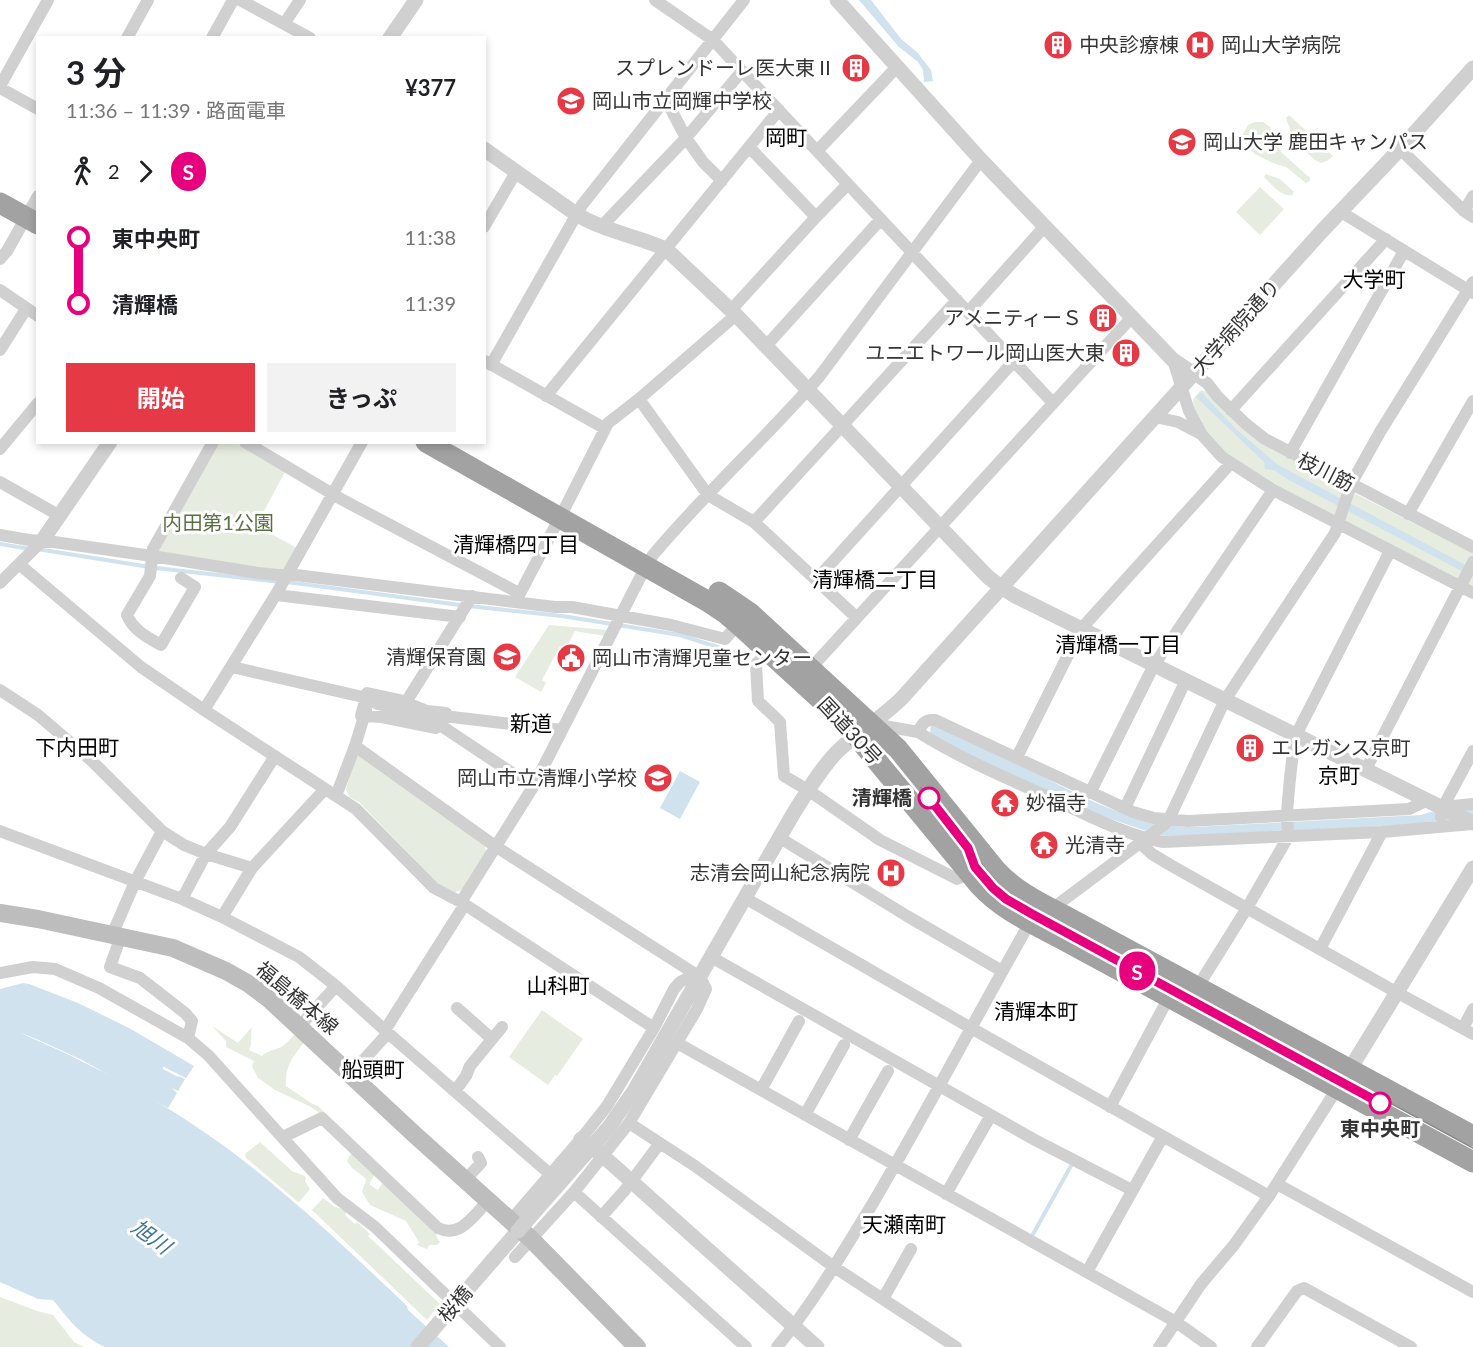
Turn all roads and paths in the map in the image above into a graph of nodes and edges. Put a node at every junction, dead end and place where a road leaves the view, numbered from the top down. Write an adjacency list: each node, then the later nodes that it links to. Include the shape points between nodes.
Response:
1 (48, 0): 19 (street)
2 (148, 0): 11 (street)
3 (233, 0): 12 (street)
4 (240, 0): 10 (street)
5 (300, 0): 10 (street)
6 (416, 0): 14 (street)
7 (655, 0): 15 (street)
8 (744, 0): 15 (street)
9 (837, 0): 16 (street)
10 (284, 24): 13 (street)
11 (128, 36)
12 (213, 36)
13 (302, 36)
14 (391, 36)
15 (712, 40): 18 (street); 20 (street)
16 (897, 68): 27 (street); 28 (street)
17 (1473, 68): 25 (street, 大学病院通り)
18 (742, 71): 22 (street); 23 (street)
19 (0, 87): 21 (street)
20 (666, 100): 23 (street); 37 (street)
21 (36, 108)
22 (779, 110): 24 (street); 27 (street)
23 (686, 138): 30 (street); 43 (street)
24 (749, 147): 30 (street); 39 (street)
25 (1400, 149): 36 (street, 大学病院通り); 38 (street)
26 (486, 150): 29 (street)
27 (817, 151): 31 (street)
28 (981, 160): 42 (street); 47 (street)
29 (516, 172): 37 (street); 41 (street)
30 (722, 181): 45 (street)
31 (848, 184): 39 (street); 40 (street)
32 (0, 187): 35 (highway)
33 (1473, 196): 38 (street)
34 (0, 203): 35 (highway)
35 (34, 210): 48 (street)
36 (1341, 212): 44 (street); 62 (street, 大学病院通り)
37 (576, 214): 43 (street); 61 (street)
38 (1468, 214)
39 (816, 217): 53 (street)
40 (881, 219): 47 (street); 57 (street)
41 (486, 224)
42 (1045, 226): 54 (street); 56 (street)
43 (602, 227): 45 (street)
44 (1386, 240): 46 (street); 70 (street)
45 (666, 249): 53 (street); 65 (street)
46 (1404, 251): 49 (street); 82 (street)
47 (912, 252): 51 (street); 64 (street)
48 (0, 259)
49 (1471, 288): 85 (street)
50 (0, 290): 52 (street)
51 (957, 300): 54 (street); 72 (street)
52 (26, 309): 55 (street); 58 (street)
53 (734, 312): 57 (street); 66 (street)
54 (968, 312): 60 (street)
55 (36, 315)
56 (1132, 316): 59 (street); 68 (street)
57 (766, 346): 64 (street)
58 (0, 350)
59 (1173, 360): 62 (street); 63 (street)
60 (1014, 361): 68 (street); 86 (street)
61 (488, 363): 65 (street)
62 (1194, 374): 63 (street, 大学病院通り); 70 (street, 枝川筋)
63 (1182, 388): 71 (street, 大学病院通り); 74 (street)
64 (809, 389): 72 (street); 89 (street)
65 (546, 396): 73 (street)
66 (639, 399): 73 (street); 89 (street)
67 (1473, 401): 91 (street)
68 (1053, 403): 95 (street)
69 (36, 405): 81 (street)
70 (1232, 410): 82 (street, 枝川筋, via 1264,439)
71 (1155, 417): 74 (street, via 1178,422); 109 (street, 大学病院通り)
72 (843, 425): 86 (street); 93 (street)
73 (604, 428): 90 (street)
74 (1202, 435): 83 (street)
75 (109, 444): 92 (street)
76 (212, 444): 101 (street, via 153,549)
77 (248, 444): 88 (street)
78 (361, 444): 88 (street)
79 (430, 444): 90 (highway, 国道30号)
80 (457, 444): 90 (highway, 国道30号)
81 (0, 449)
82 (1290, 453): 85 (street, 枝川筋)
83 (1230, 464): 87 (street); 117 (street)
84 (0, 482): 92 (street)
85 (1351, 484): 91 (street, 枝川筋); 94 (street)
86 (901, 486): 95 (street); 106 (street)
87 (1273, 490): 94 (street); 119 (street)
88 (333, 494): 104 (street); 112 (street)
89 (708, 495): 93 (street); 100 (street)
90 (563, 512): 100 (highway, 国道30号); 112 (street)
91 (1408, 514): 98 (street, 枝川筋)
92 (60, 516): 97 (street)
93 (754, 522): 106 (street)
94 (1338, 525): 99 (street); 125 (street)
95 (940, 527): 109 (street); 114 (street)
96 (0, 535): 97 (street, via 29,540)
97 (38, 546): 101 (street); 103 (street)
98 (1473, 547)
99 (1390, 551): 107 (street); 133 (street)
100 (650, 561): 115 (street); 116 (highway, 国道30号); 121 (highway, 国道30号, via 734,602)
101 (152, 562): 104 (street); 105 (street, via 150,576 127,615 140,633 160,645 195,587)
102 (1473, 563): 107 (street)
103 (20, 565): 108 (street); 127 (street, via 141,667)
104 (286, 577): 110 (street); 113 (street, via 296,574)
105 (181, 578)
106 (816, 580): 114 (street)
107 (1463, 582): 111 (street); 138 (street)
108 (0, 583)
109 (1001, 587): 117 (street); 131 (street, 大学病院通り, via 902,698)
110 (277, 593): 113 (street); 120 (street)
111 (1473, 593)
112 (517, 597): 113 (street); 115 (street, via 555,607 572,607)
113 (466, 607): 126 (street)
114 (857, 618): 121 (street)
115 (617, 622): 116 (street, via 671,625 725,639); 130 (street)
116 (738, 624): 118 (highway, 国道30号)
117 (1081, 629): 119 (street); 137 (street)
118 (769, 651): 131 (highway, 国道30号, via 837,714); 141 (street, via 756,664 758,701 780,722 784,776)
119 (1154, 664): 122 (street); 142 (street)
120 (232, 667): 124 (street); 127 (street)
121 (811, 668): 131 (highway, 国道30号)
122 (1186, 680): 125 (street); 146 (street)
123 (0, 690): 152 (street, via 38,715 92,761)
124 (367, 699): 126 (street); 128 (street)
125 (1225, 700): 133 (street); 149 (street)
126 (404, 706): 129 (street); 129 (street, via 446,713)
127 (204, 710): 136 (street)
128 (364, 716): 129 (street, via 436,728); 134 (street)
129 (442, 721): 130 (street); 139 (street)
130 (562, 730): 139 (street)
131 (865, 730): 132 (street); 141 (street, 大学病院通り, via 837,752); 161 (highway, 国道30号); 167 (highway, 国道30号, via 898,749 1004,878 1020,892)
132 (918, 732): 137 (street, via 924,722 934,720); 156 (street, via 1004,777)
133 (1296, 735): 138 (street); 148 (street)
134 (355, 746): 143 (street); 157 (street)
135 (1473, 751): 147 (street)
136 (275, 756): 140 (street); 158 (street, via 230,827)
137 (1017, 757): 142 (street)
138 (1366, 769): 144 (street)
139 (533, 787): 157 (street)
140 (325, 789): 143 (street); 159 (street)
141 (808, 790): 155 (street, 大学病院通り); 161 (street, via 880,840 957,879)
142 (1090, 792): 146 (street)
143 (336, 796): 165 (street, via 356,809 434,888)
144 (1428, 800): 147 (street); 148 (street, via 1409,809)
145 (1473, 804): 147 (street)
146 (1125, 808): 149 (street)
147 (1443, 815): 150 (street); 153 (street)
148 (1287, 818): 149 (street); 154 (street)
149 (1167, 821): 156 (street)
150 (1471, 822)
151 (0, 831): 162 (street)
152 (162, 831): 158 (street); 162 (street)
153 (1382, 831): 154 (street); 172 (street)
154 (1288, 835): 156 (street, via 1163,842); 166 (street)
155 (780, 838): 163 (street, 大学病院通り); 174 (street)
156 (1146, 839): 166 (street, via 1152,854); 167 (street)
157 (495, 846): 165 (street); 176 (street)
158 (206, 854): 159 (street); 164 (street)
159 (252, 868): 169 (street)
160 (1473, 868): 179 (street)
161 (969, 873): 170 (highway, 国道30号, via 994,901)
162 (135, 882): 164 (street); 171 (street)
163 (746, 898): 173 (street, 桜橋); 187 (street)
164 (182, 899): 169 (street)
165 (463, 903): 186 (street); 189 (street)
166 (1246, 908): 172 (street); 178 (street)
167 (1052, 909): 170 (street); 178 (highway, 国道30号)
168 (0, 914): 171 (main road, 福島橋本線)
169 (222, 917): 177 (street, via 299,957)
170 (1033, 924): 174 (street, via 1024,931); 180 (highway, 国道30号)
171 (116, 936): 185 (main road, 福島橋本線, via 173,948 226,971 258,991); 190 (street, via 110,967 140,978 185,1013 192,1021)
172 (1320, 949): 179 (street)
173 (711, 957): 176 (street, 桜橋); 197 (street)
174 (1002, 971): 187 (street)
175 (0, 973): 190 (street, via 33,967 55,969 99,988)
176 (700, 977): 186 (street, via 687,979 674,988); 192 (street, via 706,989); 209 (street, 桜橋, via 634,1091 609,1127)
177 (336, 986): 185 (street); 189 (street)
178 (1197, 988): 194 (highway, 国道30号)
179 (1396, 992): 188 (street); 194 (street)
180 (1169, 997): 198 (highway, 国道30号); 201 (street)
181 (456, 1008): 191 (street)
182 (1473, 1009): 188 (street)
183 (799, 1021): 200 (street)
184 (502, 1027): 191 (street)
185 (299, 1028): 196 (main road, 福島橋本線)
186 (654, 1028): 209 (street)
187 (971, 1028): 197 (street); 201 (street)
188 (1468, 1031)
189 (386, 1032): 196 (street); 199 (street)
190 (188, 1038): 207 (street)
191 (492, 1039): 199 (street)
192 (677, 1043): 200 (street); 204 (street)
193 (844, 1045): 203 (street)
194 (1350, 1069): 198 (street); 206 (highway, 国道30号)
195 (888, 1071): 208 (street)
196 (350, 1075): 216 (main road, 福島橋本線)
197 (939, 1085): 202 (street); 214 (street)
198 (1338, 1088): 213 (highway, 国道30号); 218 (street)
199 (454, 1090): 215 (street)
200 (761, 1090): 203 (street)
201 (1110, 1107): 205 (street)
202 (991, 1114): 219 (street); 221 (street)
203 (805, 1115): 208 (street)
204 (629, 1123): 210 (street); 211 (street)
205 (1163, 1136): 219 (street); 222 (street)
206 (1473, 1136)
207 (283, 1137): 223 (street, via 322,1118 445,1231 462,1228); 235 (street, via 337,1198 375,1227)
208 (849, 1140): 214 (street)
209 (589, 1143): 211 (street); 215 (street); 225 (street, 桜橋, bridge)
210 (660, 1143): 217 (street); 228 (street)
211 (603, 1156): 217 (street); 220 (street)
212 (478, 1157): 216 (street, via 481,1163)
213 (1473, 1162)
214 (895, 1165): 221 (street); 228 (street)
215 (550, 1173): 225 (street)
216 (465, 1180): 223 (main road, 福島橋本線)
217 (631, 1181): 224 (street); 233 (street)
218 (1277, 1184): 222 (street); 230 (street)
219 (1132, 1190): 229 (street)
220 (574, 1192): 224 (street); 225 (street)
221 (946, 1194): 229 (street)
222 (1269, 1196): 232 (street)
223 (488, 1201): 225 (main road, 福島橋本線)
224 (601, 1217): 237 (street)
225 (520, 1230): 227 (street); 234 (street, 桜橋, bridge); 236 (main road, 福島橋本線)
226 (911, 1249): 231 (street)
227 (515, 1257)
228 (834, 1267): 231 (street); 233 (street)
229 (1087, 1272): 232 (street)
230 (1473, 1292)
231 (883, 1299): 240 (street)
232 (1176, 1322): 241 (street); 242 (street)
233 (794, 1326): 238 (street); 239 (street)
234 (418, 1347)
235 (500, 1347)
236 (637, 1347)
237 (746, 1347)
238 (777, 1347)
239 (818, 1347)
240 (956, 1347)
241 (1159, 1347)
242 (1211, 1347)
243 (1257, 1347): 244 (street, via 1297,1291 1304,1288)
244 (1411, 1347)

